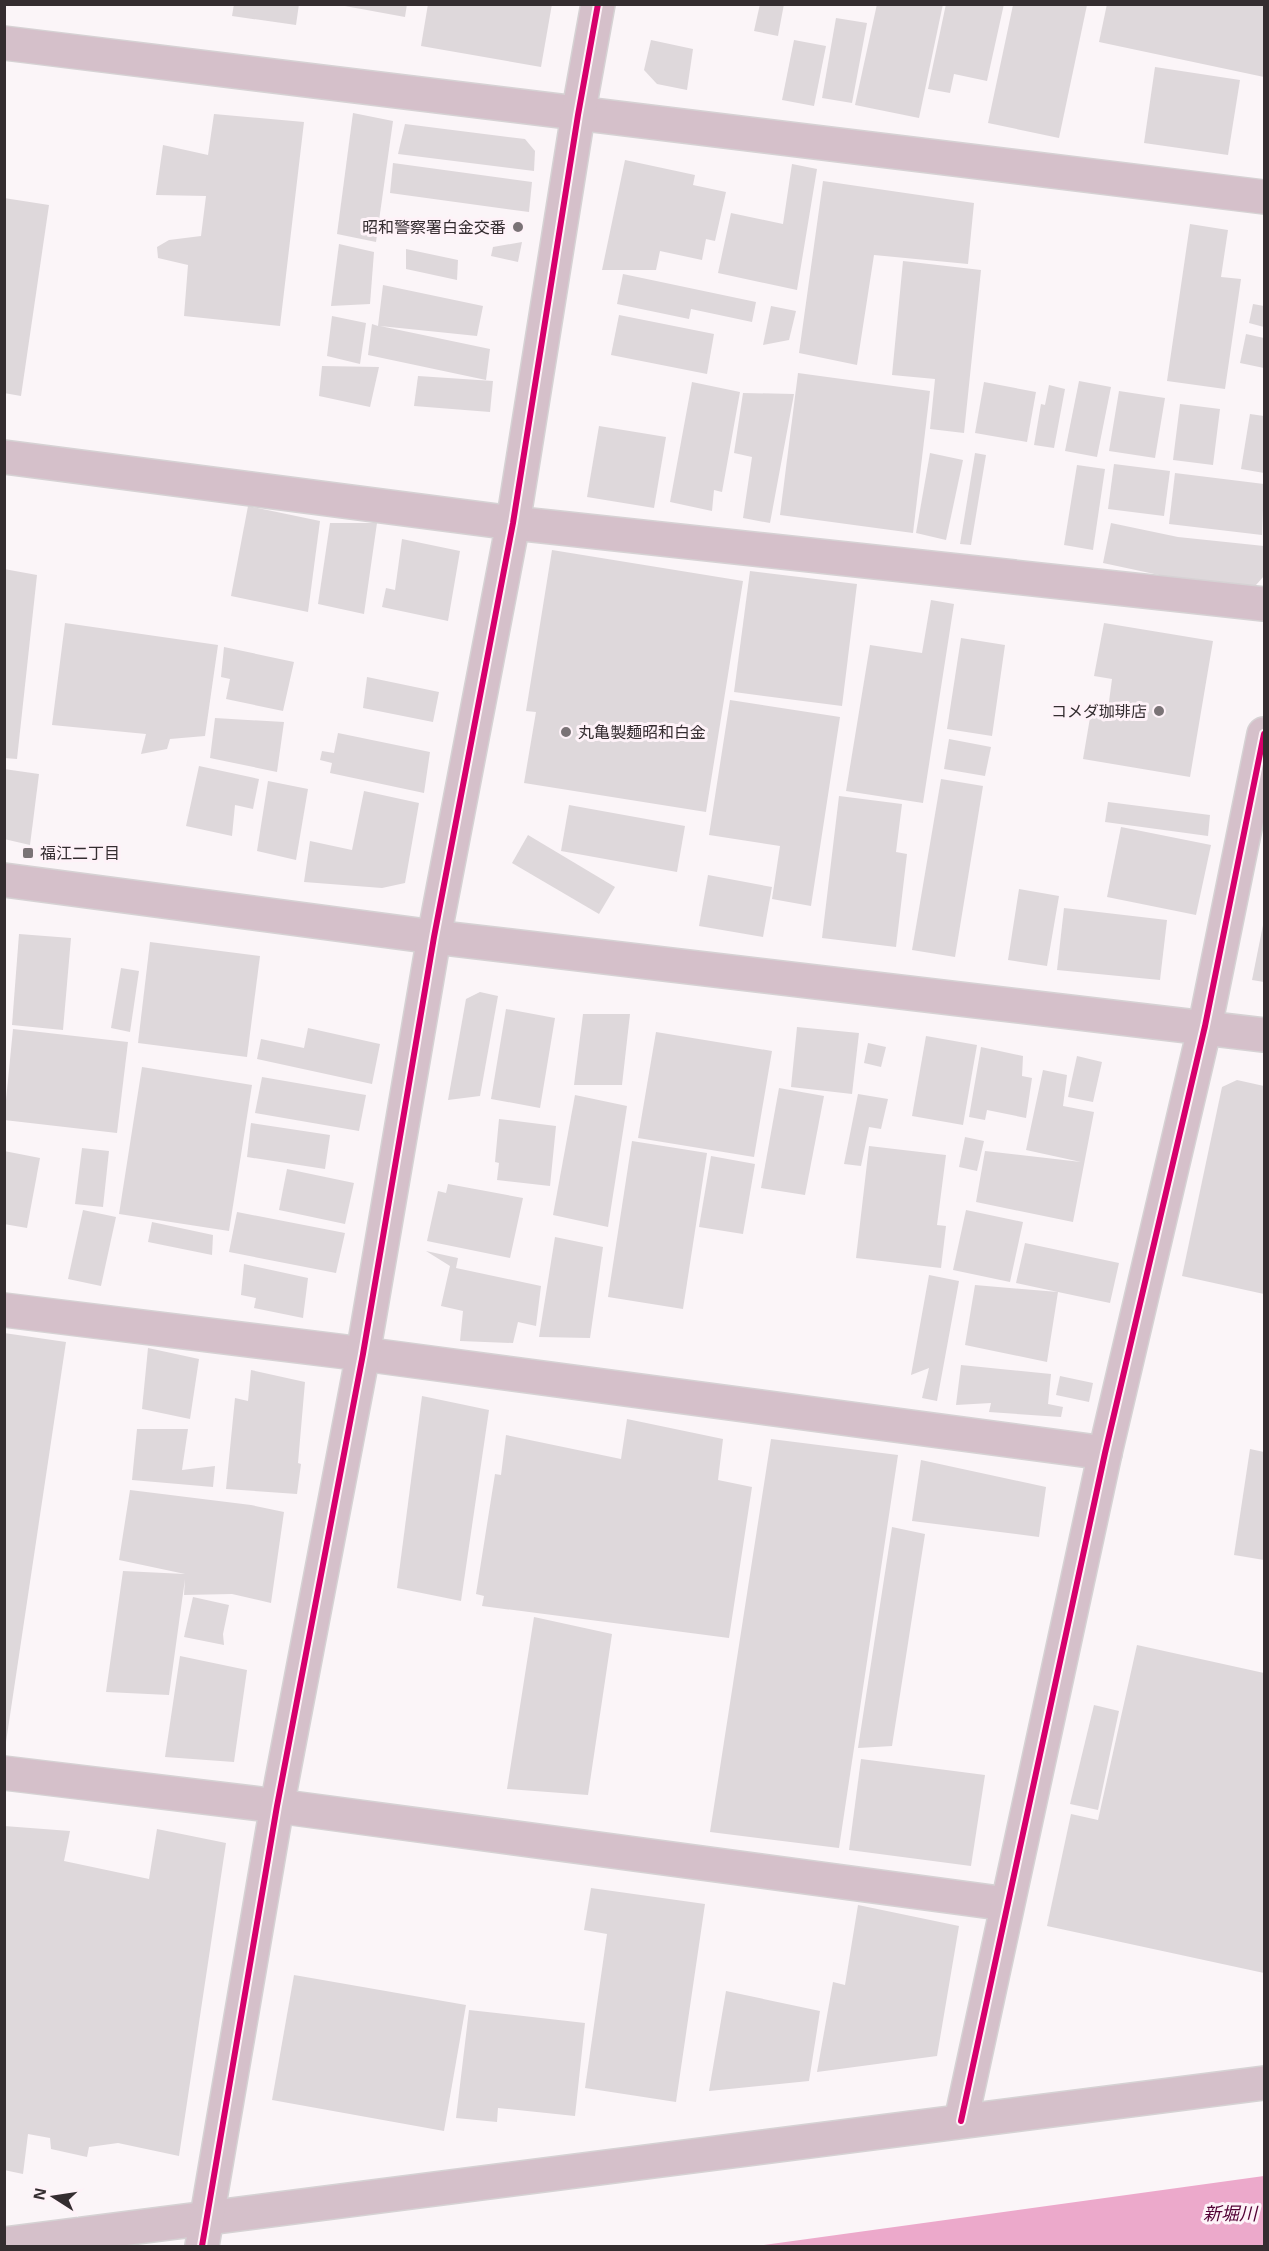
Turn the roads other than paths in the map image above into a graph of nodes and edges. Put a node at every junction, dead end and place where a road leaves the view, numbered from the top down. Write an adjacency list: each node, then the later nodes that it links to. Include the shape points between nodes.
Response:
1 (598, 4): 3 (street)
2 (4, 44): 3 (street)
3 (578, 115): 4 (street); 6 (street)
4 (1264, 197)
5 (4, 457): 6 (street)
6 (513, 523): 7 (street); 10 (street)
7 (1264, 604)
8 (1264, 734): 11 (street)
9 (4, 880): 10 (street)
10 (434, 937): 11 (street); 14 (street)
11 (1205, 1026): 12 (street); 15 (street)
12 (1264, 1035)
13 (4, 1310): 14 (street)
14 (363, 1354): 15 (street); 17 (street)
15 (1105, 1453): 18 (street)
16 (4, 1773): 17 (street)
17 (277, 1806): 18 (street); 21 (street)
18 (1007, 1904): 20 (street)
19 (1264, 2083): 20 (street)
20 (961, 2121): 21 (street)
21 (205, 2232): 22 (street)
22 (4, 2244)

